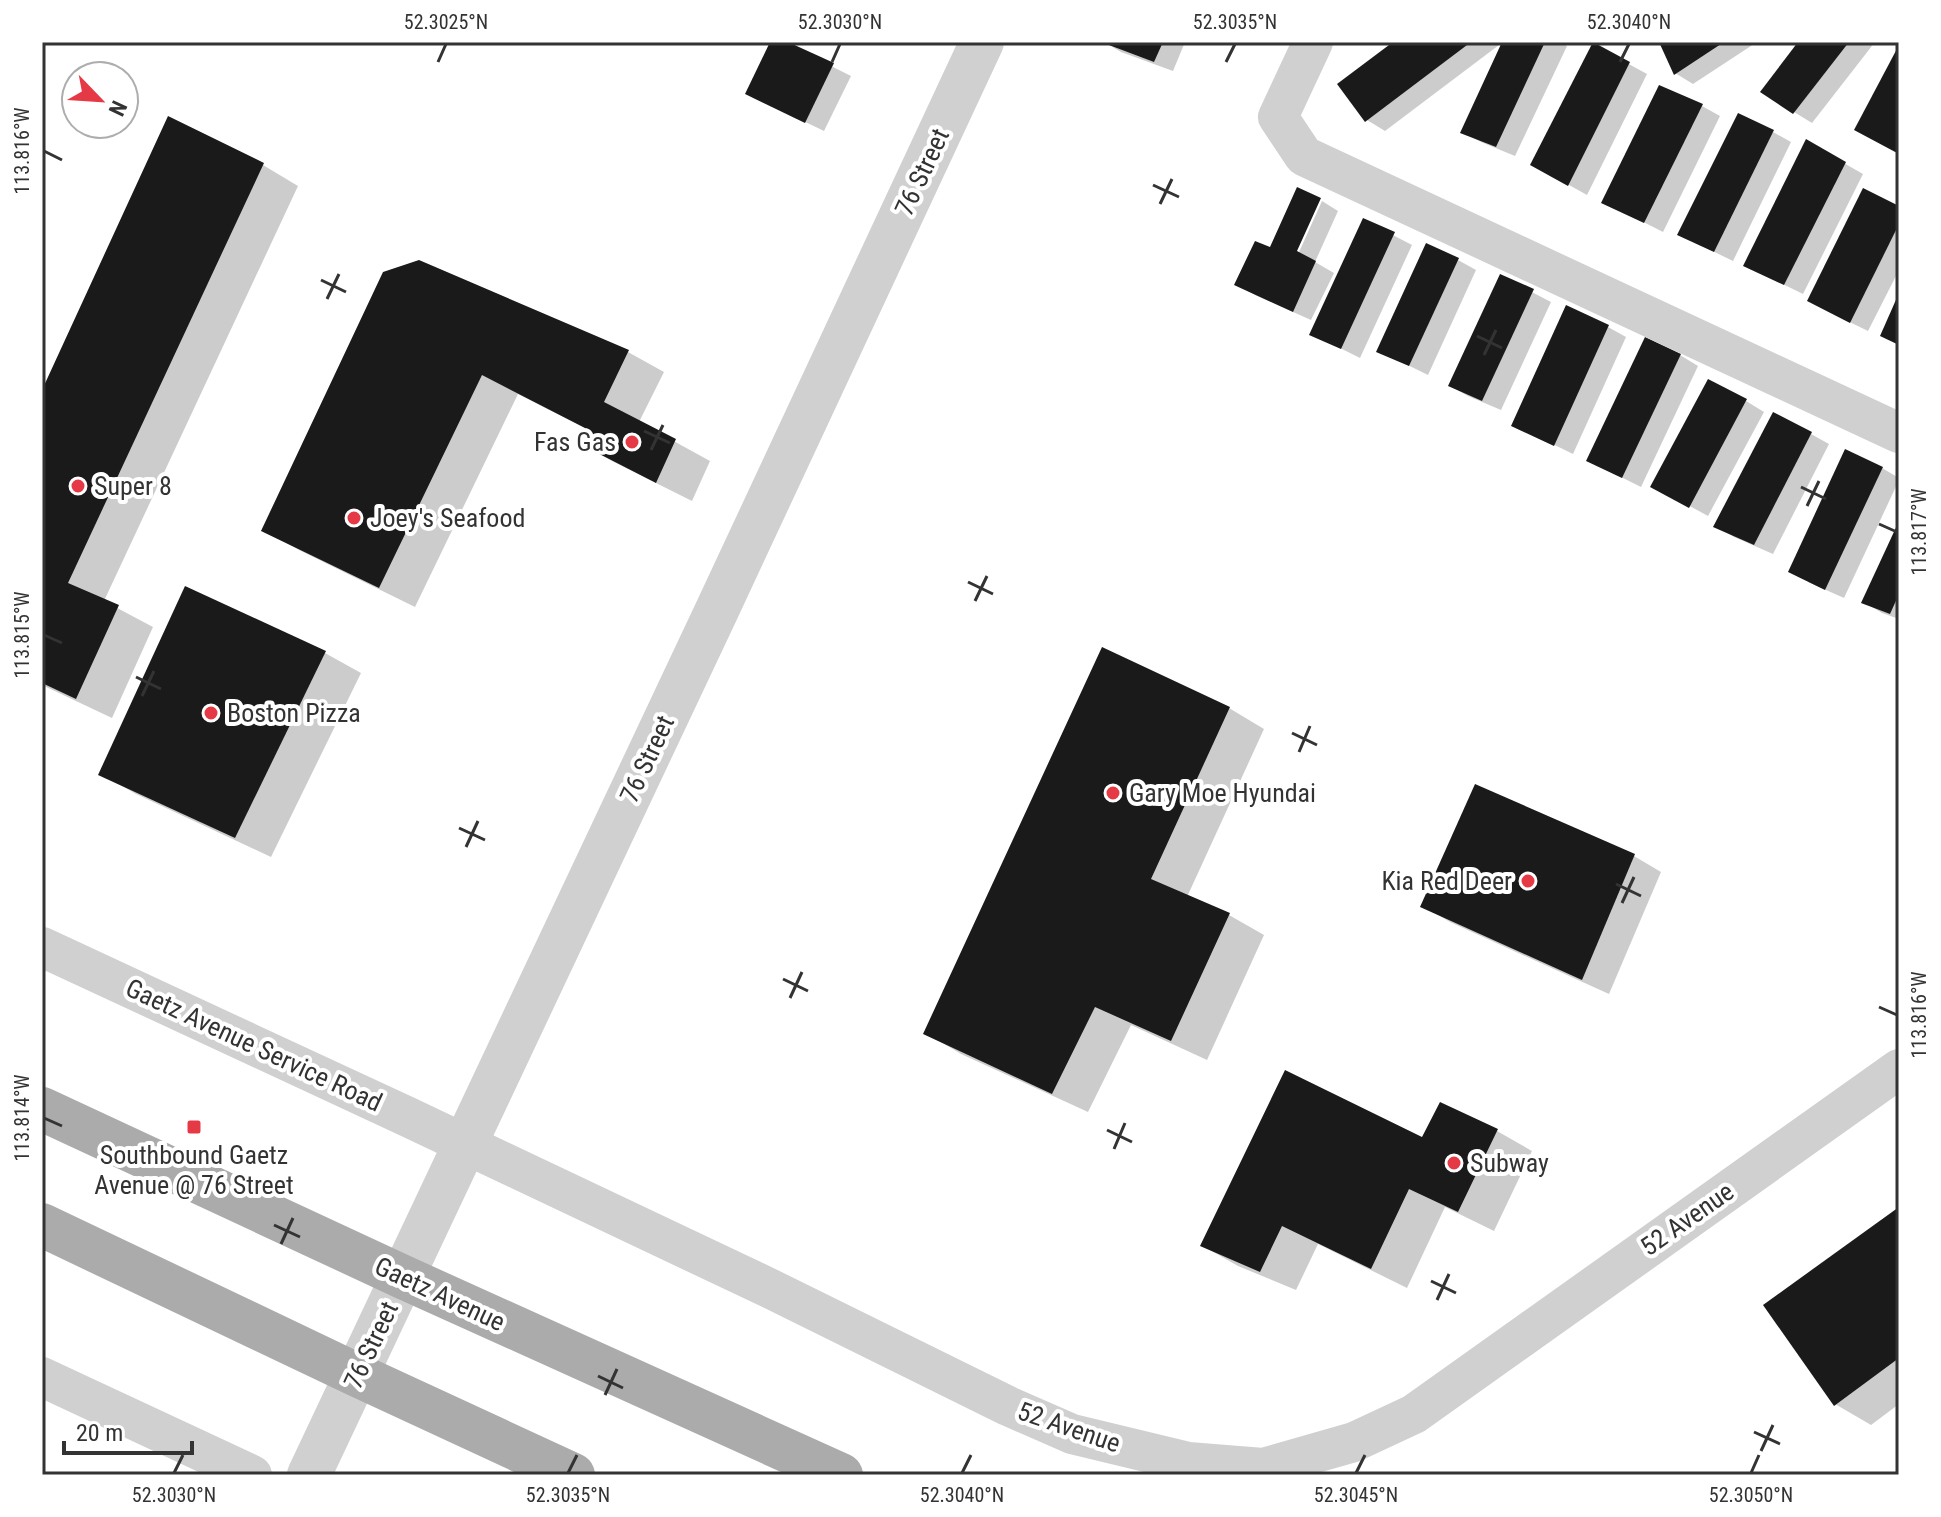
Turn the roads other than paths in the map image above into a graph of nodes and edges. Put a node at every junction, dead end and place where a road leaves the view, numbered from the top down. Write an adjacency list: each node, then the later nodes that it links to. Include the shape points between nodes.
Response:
1 (982, 42): 7 (street, 76 Street)
2 (1313, 42): 3 (street, via 1278,117 1304,156)
3 (1899, 433)
4 (42, 947): 7 (street, Gaetz Avenue Service Road)
5 (1899, 1069): 7 (street, 52 Avenue, via 1414,1414 1354,1442 1263,1468 1188,1462 1072,1434)
6 (42, 1109): 9 (main road, Gaetz Avenue)
7 (466, 1144): 9 (street, 76 Street)
8 (42, 1225): 10 (main road)
9 (403, 1277): 10 (street, 76 Street); 15 (main road, Gaetz Avenue)
10 (357, 1375): 13 (street, 76 Street); 14 (main road)
11 (42, 1377): 12 (street)
12 (252, 1475)
13 (309, 1475)
14 (573, 1475)
15 (841, 1475)

